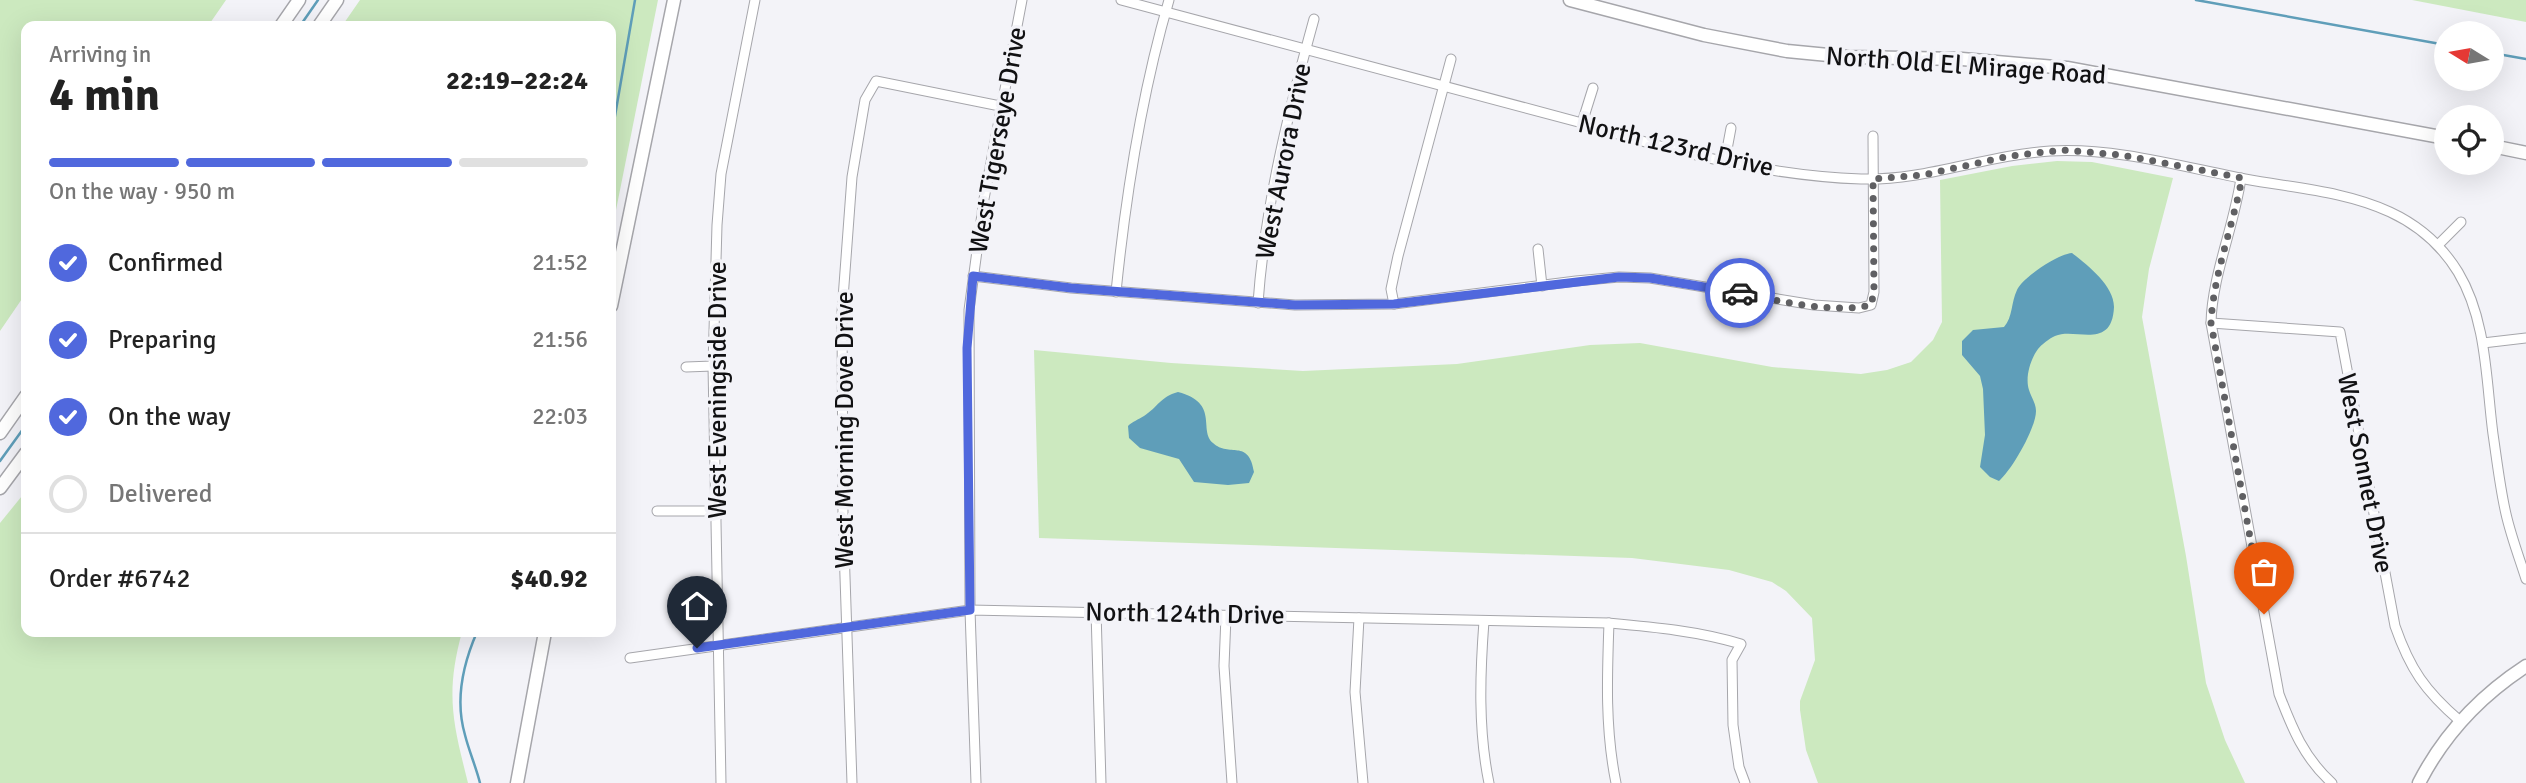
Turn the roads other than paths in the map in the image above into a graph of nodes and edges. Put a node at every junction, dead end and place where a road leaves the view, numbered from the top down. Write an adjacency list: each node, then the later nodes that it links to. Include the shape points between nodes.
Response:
1 (299, 0): 11 (street)
2 (337, 0): 12 (street)
3 (674, 0): 31 (street)
4 (755, 0): 39 (street, West Eveningside Drive, via 721,174)
5 (1022, 0): 17 (street, West Tigerseye Drive)
6 (1121, 0): 9 (street, North 123rd Drive)
7 (1169, 0): 9 (street)
8 (1570, 0): 21 (street, North Old El Mirage Road, via 1787,51 2077,69)
9 (1166, 12): 13 (street, North 123rd Drive); 33 (street, via 1129,181)
10 (1314, 19): 13 (street, West Aurora Drive)
11 (284, 21)
12 (322, 21)
13 (1305, 50): 15 (street, North 123rd Drive); 34 (street, West Aurora Drive, via 1277,164)
14 (1451, 59): 15 (street)
15 (1443, 88): 18 (street, North 123rd Drive); 35 (street, via 1398,256 1391,289)
16 (1593, 88): 18 (street)
17 (1000, 106): 30 (street, West Tigerseye Drive); 54 (street, West Morning Dove Drive, via 876,81 864,100 843,286)
18 (1582, 123): 24 (street, North 123rd Drive)
19 (1731, 128): 24 (street)
20 (1873, 136): 26 (street)
21 (2434, 136)
22 (2504, 148): 23 (street)
23 (2526, 153)
24 (1725, 160): 26 (street, North 123rd Drive, via 1828,177)
25 (2242, 178): 26 (street, North 123rd Drive, via 2122,155 2063,150 1923,175); 28 (street, North 123rd Drive, via 2344,196 2389,211); 36 (street, via 2212,298)
26 (1873, 179): 32 (street, via 1871,305 1814,305 1650,278)
27 (2461, 222): 28 (street)
28 (2438, 245): 38 (street, North 123rd Drive, via 2459,274)
29 (1538, 249): 32 (street)
30 (973, 276): 33 (street); 48 (street, West Tigerseye Drive, via 967,348)
31 (616, 282)
32 (1542, 286): 35 (street)
33 (1116, 292): 34 (street)
34 (1258, 303): 35 (street)
35 (1394, 304)
36 (2211, 323): 59 (street, West Sonnet Drive, via 2340,332 2395,626 2406,659 2435,700); 70 (street, via 2279,694 2314,767)
37 (2526, 338): 38 (street)
38 (2483, 343): 47 (street, North 123rd Drive, via 2506,514)
39 (713, 366): 40 (street); 46 (street, West Eveningside Drive)
40 (686, 367)
41 (21, 403): 42 (street)
42 (0, 433)
43 (21, 460): 44 (street)
44 (0, 488)
45 (657, 511): 46 (street)
46 (716, 511): 56 (street, West Eveningside Drive)
47 (2526, 579)
48 (970, 610): 49 (street, North 124th Drive); 54 (street, North 124th Drive); 63 (street, West Tigerseye Drive)
49 (1096, 611): 50 (street, North 124th Drive); 64 (street)
50 (1226, 615): 51 (street, North 124th Drive); 65 (street, via 1224,666)
51 (1359, 618): 52 (street, North 124th Drive); 66 (street, via 1355,692)
52 (1484, 621): 53 (street, North 124th Drive); 67 (street, via 1480,692)
53 (1609, 623): 68 (street, via 1606,701); 69 (street, North 124th Drive, via 1712,635 1741,644 1732,660 1733,725)
54 (846, 626): 56 (street, North 124th Drive); 62 (street, West Morning Dove Drive)
55 (544, 637): 60 (street)
56 (719, 645): 57 (street, North 124th Drive); 61 (street, West Eveningside Drive)
57 (631, 658)
58 (2526, 666): 59 (street, via 2484,696)
59 (2460, 721): 71 (street)
60 (517, 783)
61 (718, 783)
62 (852, 783)
63 (976, 783)
64 (1101, 783)
65 (1232, 783)
66 (1363, 783)
67 (1489, 783)
68 (1616, 783)
69 (1745, 783)
70 (2332, 783)
71 (2419, 783)

